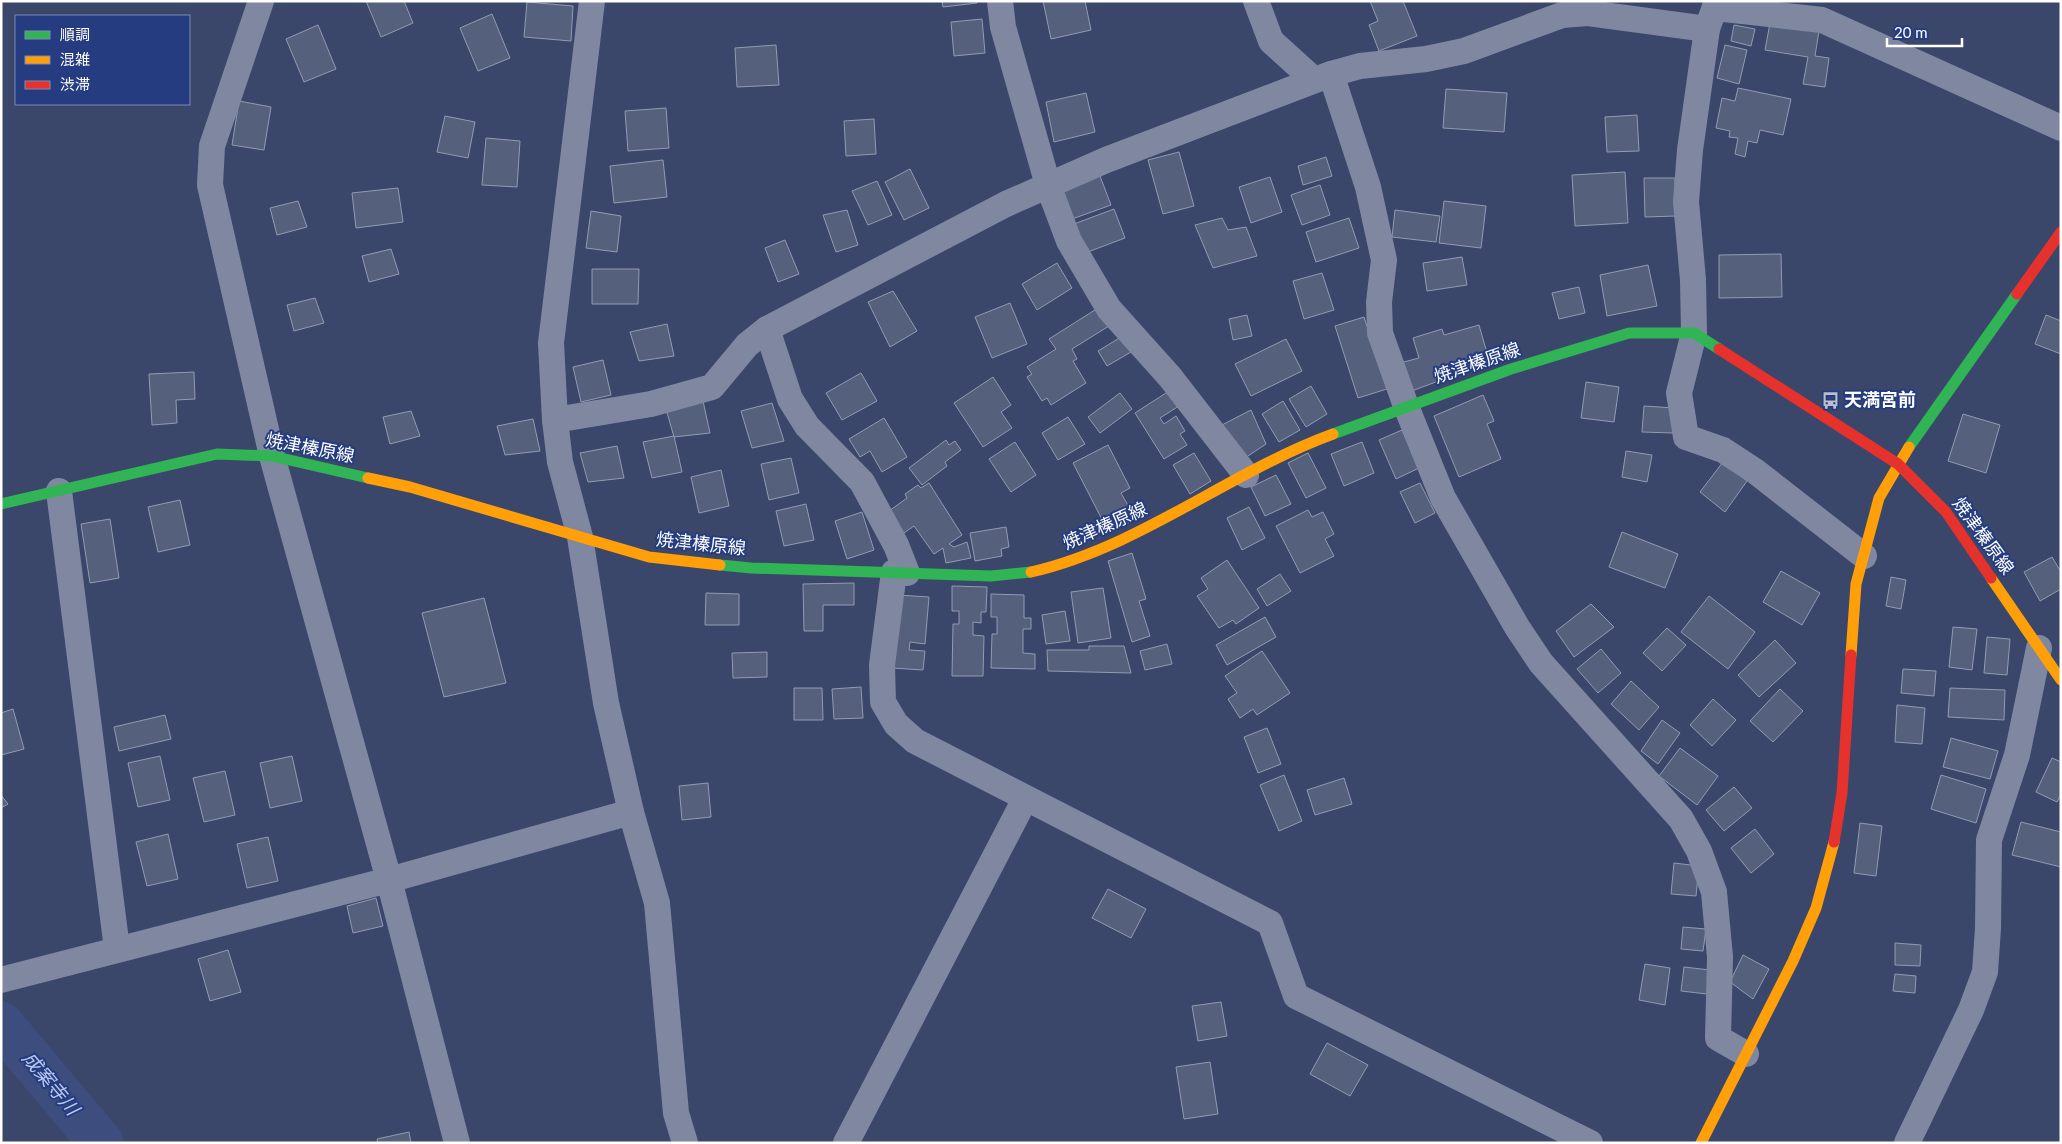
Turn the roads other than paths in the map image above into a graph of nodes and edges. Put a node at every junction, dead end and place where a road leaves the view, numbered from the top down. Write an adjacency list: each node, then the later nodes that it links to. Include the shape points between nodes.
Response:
1 (261, 1): 14 (street, via 212,146 210,185)
2 (592, 1): 13 (street, via 551,343)
3 (1000, 1): 8 (street)
4 (1256, 1): 6 (street, via 1271,41)
5 (1713, 13): 6 (street, via 1562,14 1464,51 1360,66); 7 (street, via 1822,20); 11 (street, via 1690,150 1686,202 1694,280)
6 (1323, 77): 8 (street); 12 (street, via 1368,187 1384,260 1379,302 1380,333)
7 (2061, 128)
8 (1048, 185): 10 (street); 16 (street, via 1069,241 1109,309 1170,377)
9 (2061, 232): 15 (main road)
10 (767, 329): 13 (street, via 746,345 712,387 651,404); 21 (street, via 790,399 807,426 862,482 896,545)
11 (1694, 333): 12 (main road, 焼津榛原線, via 1629,333 1511,368); 15 (main road, 焼津榛原線); 20 (street, via 1679,394 1686,436 1723,450 1755,471)
12 (1406, 406): 16 (main road, 焼津榛原線, via 1292,449); 29 (street, via 1443,498 1517,627 1541,663 1680,819 1699,851 1714,892 1720,957 1718,1038)
13 (555, 420): 19 (street, via 560,462)
14 (272, 456): 17 (main road, 焼津榛原線, via 217,454); 19 (main road, 焼津榛原線, via 410,487); 26 (street)
15 (1898, 464): 20 (main road, via 1879,498); 22 (main road, 焼津榛原線, via 1946,512)
16 (1246, 475): 21 (main road, 焼津榛原線, via 1132,536 1067,564 1024,574 991,576)
17 (59, 491): 18 (main road, 焼津榛原線); 27 (street)
18 (1, 504)
19 (580, 537): 21 (main road, 焼津榛原線, via 649,557 751,568); 25 (street, via 606,703)
20 (1864, 556): 29 (main road, via 1856,584 1842,793 1833,848 1816,908 1794,961)
21 (900, 572): 24 (street, via 882,665 883,702 896,724 915,740)
22 (2039, 648): 23 (main road, 焼津榛原線); 35 (street, via 2017,755 1989,840 1984,972 1971,1010)
23 (2061, 680)
24 (1025, 799): 32 (street); 33 (street, via 1270,923 1296,996)
25 (632, 812): 26 (street); 31 (street, via 657,903 676,1113)
26 (389, 880): 27 (street); 30 (street)
27 (117, 949): 28 (street)
28 (1, 980)
29 (1746, 1054): 34 (main road)
30 (457, 1143)
31 (685, 1143)
32 (846, 1143)
33 (1590, 1143)
34 (1701, 1143)
35 (1906, 1143)

